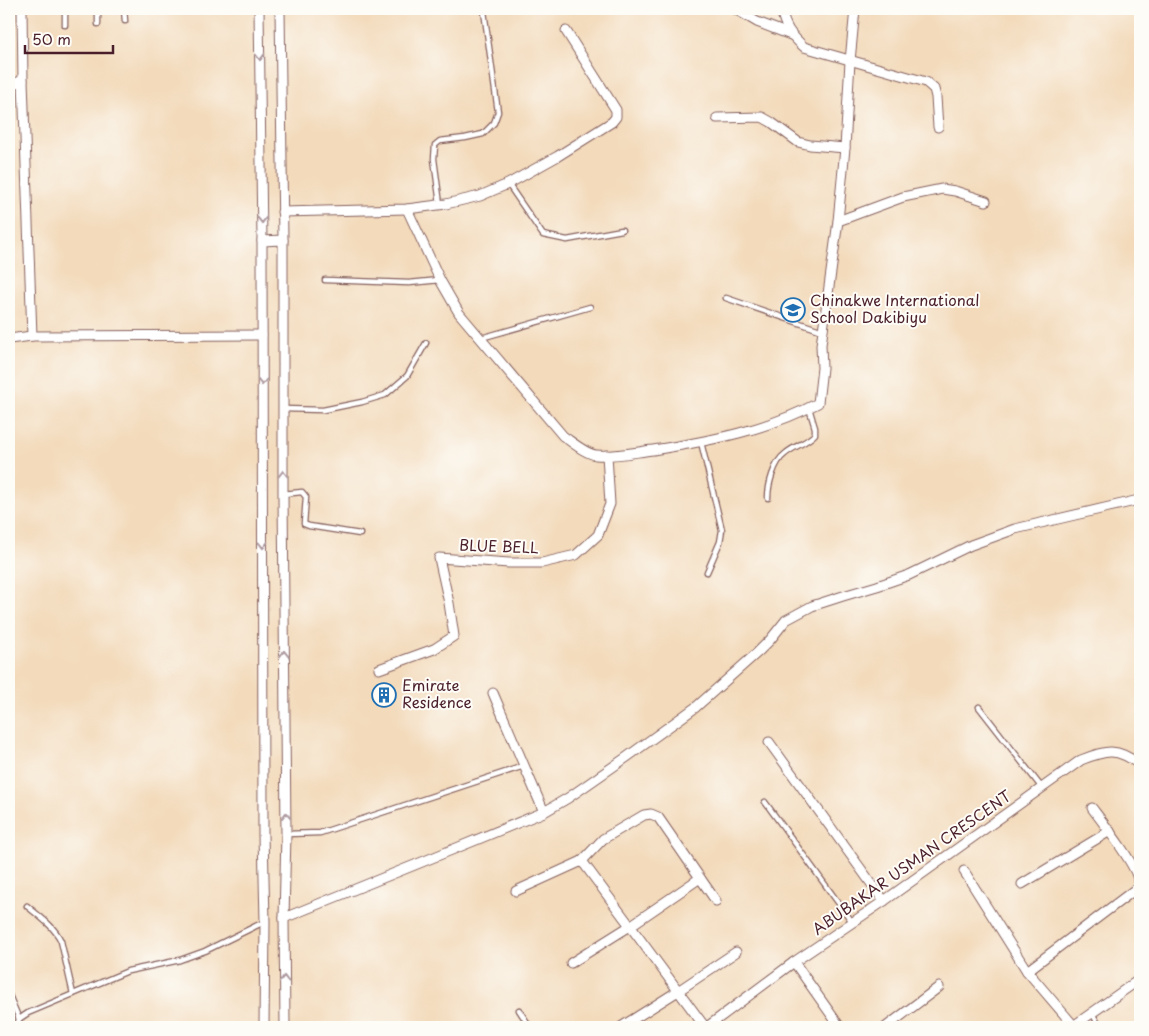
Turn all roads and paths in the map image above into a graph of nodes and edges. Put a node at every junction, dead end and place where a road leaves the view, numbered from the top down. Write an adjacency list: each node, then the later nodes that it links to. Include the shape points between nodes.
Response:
1 (22, 9): 17 (street)
2 (65, 9): 13 (lane)
3 (98, 9): 12 (lane)
4 (124, 9): 11 (lane)
5 (259, 9): 30 (street, one-way to 30)
6 (280, 9): 26 (street)
7 (735, 9): 15 (street, via 757,22)
8 (781, 9): 15 (street)
9 (855, 9): 16 (street)
10 (484, 11): 24 (lane, via 498,112 494,123 483,134 440,141 435,145)
11 (125, 21)
12 (98, 24)
13 (65, 25)
14 (566, 31): 22 (street, via 616,110 616,117 558,156)
15 (791, 35): 16 (street, via 804,47)
16 (850, 61): 20 (street, via 926,82 936,97); 21 (street)
17 (23, 80): 18 (street); 36 (street)
18 (9, 86)
19 (717, 118): 21 (street, via 762,117 798,142)
20 (938, 127)
21 (845, 148): 27 (street)
22 (508, 184): 24 (street, via 480,196); 28 (lane, via 544,235 567,240)
23 (986, 201): 27 (street, via 942,189 903,198)
24 (440, 204): 25 (street)
25 (407, 209): 26 (street); 32 (street)
26 (282, 212): 29 (street)
27 (838, 221): 35 (street)
28 (622, 230)
29 (283, 240): 30 (street); 42 (street)
30 (262, 241): 37 (street)
31 (326, 280): 32 (lane, via 409,283)
32 (440, 280): 38 (street, via 459,313)
33 (726, 298): 35 (lane)
34 (590, 307): 38 (lane)
35 (823, 331): 41 (street, via 818,403)
36 (32, 336): 37 (street); 39 (street)
37 (262, 336): 71 (street, one-way to 71)
38 (480, 338): 44 (street, via 563,436 594,455)
39 (9, 339)
40 (426, 343): 42 (lane, via 407,376 386,395 323,410)
41 (809, 408): 43 (street, via 771,424); 46 (lane, via 815,434 784,454 772,476)
42 (283, 410): 45 (street, one-way to 42)
43 (701, 442): 44 (street); 49 (lane, via 722,530)
44 (607, 455): 50 (street, BLUE BELL, via 610,504 598,535 576,555 542,563 439,558 454,636 434,648)
45 (283, 494): 48 (lane, via 302,492 306,497 304,524); 61 (street, one-way to 45)
46 (768, 498)
47 (1139, 500): 59 (street, via 1014,529 971,545 909,575 812,606 786,620 770,640 696,707 627,758)
48 (360, 534)
49 (707, 572)
50 (379, 669)
51 (493, 693): 55 (street)
52 (979, 707): 56 (lane)
53 (769, 742): 67 (street)
54 (1140, 765): 56 (street, ABUBAKAR USMAN CRESCENT, via 1116,752 1101,752 1080,760)
55 (524, 766): 59 (street); 61 (lane, via 320,833)
56 (1042, 788): 67 (street, ABUBAKAR USMAN CRESCENT)
57 (765, 802): 72 (lane)
58 (1092, 808): 60 (street)
59 (544, 812): 70 (street)
60 (1110, 831): 65 (street); 77 (street, via 1134,868 1139,880 1137,888)
61 (286, 834): 70 (street)
62 (582, 861): 64 (street, via 603,839 651,814 658,817); 66 (street); 73 (street)
63 (964, 871): 77 (street)
64 (700, 878): 68 (street); 73 (street)
65 (1022, 884)
66 (516, 891)
67 (884, 901): 72 (street, ABUBAKAR USMAN CRESCENT)
68 (716, 902)
69 (27, 906): 81 (lane, via 58,934)
70 (284, 918): 88 (street, one-way to 70)
71 (265, 922): 81 (lane, via 206,951 128,971); 87 (street)
72 (853, 923): 75 (street, ABUBAKAR USMAN CRESCENT)
73 (630, 926): 76 (street); 80 (street)
74 (736, 952): 80 (street)
75 (794, 962): 91 (street, ABUBAKAR USMAN CRESCENT); 92 (street)
76 (571, 963)
77 (1027, 971): 94 (street)
78 (1140, 979): 84 (street)
79 (939, 987): 93 (street)
80 (678, 991): 90 (street); 91 (street)
81 (73, 994): 85 (lane)
82 (9, 995): 85 (lane)
83 (519, 1010): 89 (lane)
84 (1092, 1013): 94 (street); 95 (lane)
85 (19, 1019): 86 (lane)
86 (17, 1027)
87 (264, 1027)
88 (285, 1027)
89 (530, 1027)
90 (621, 1027)
91 (706, 1027)
92 (840, 1027)
93 (886, 1027)
94 (1073, 1027)
95 (1100, 1027)

